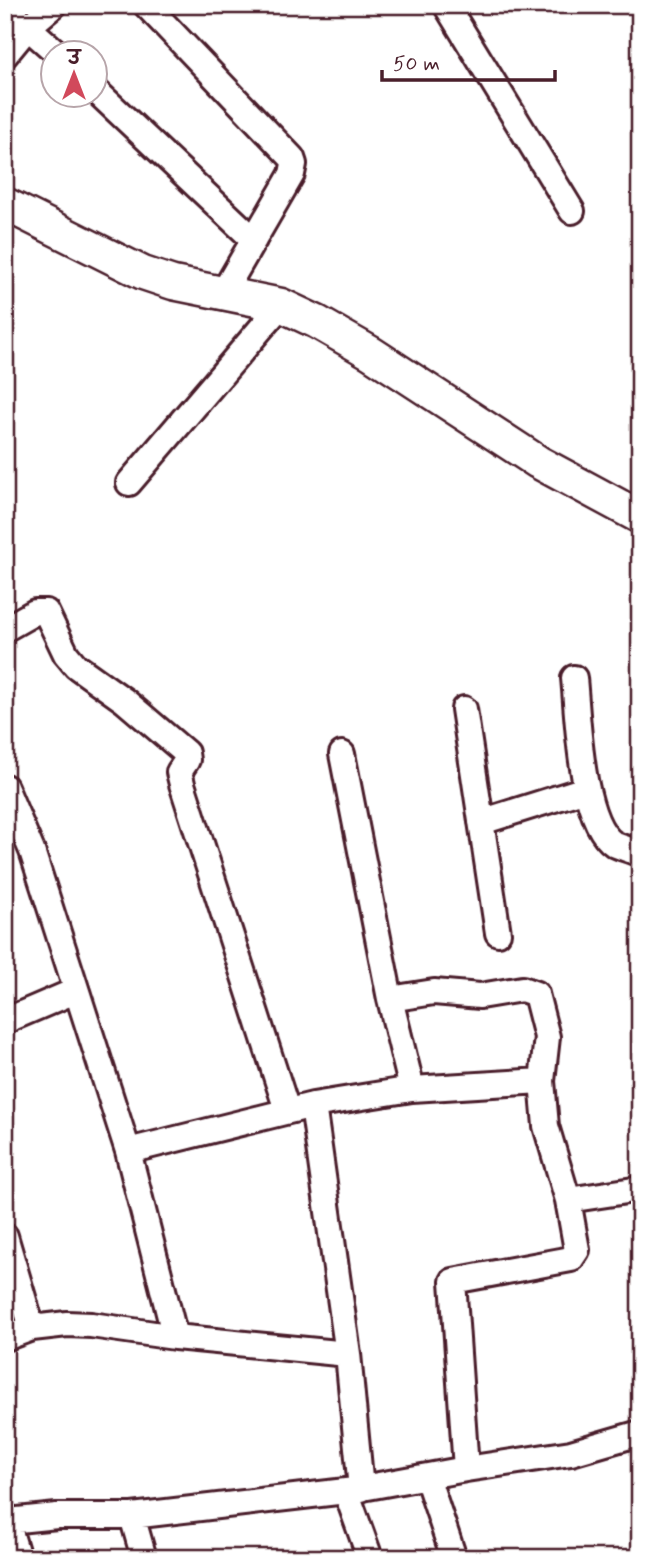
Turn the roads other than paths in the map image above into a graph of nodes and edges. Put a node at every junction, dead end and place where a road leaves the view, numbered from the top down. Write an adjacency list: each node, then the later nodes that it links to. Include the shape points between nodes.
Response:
1 (54, 5): 5 (street)
2 (146, 5): 11 (street, via 292,158 295,168)
3 (446, 5): 10 (street)
4 (5, 7): 5 (street)
5 (28, 27): 6 (street); 7 (street)
6 (40, 38)
7 (5, 55)
8 (108, 102): 11 (street)
9 (5, 204): 12 (street, via 144,273)
10 (572, 211)
11 (254, 240): 12 (street)
12 (223, 293): 13 (street)
13 (281, 305): 14 (street); 15 (street, via 371,353 538,462)
14 (129, 483)
15 (640, 517)
16 (5, 629): 31 (street, via 35,612 46,612 71,661 186,753 179,776)
17 (573, 678): 21 (street)
18 (464, 709): 22 (street)
19 (342, 754): 26 (street)
20 (5, 787): 25 (street, via 32,851)
21 (586, 789): 22 (street); 23 (street, via 600,827 613,843)
22 (481, 822): 24 (street)
23 (640, 853)
24 (498, 933)
25 (75, 991): 27 (street); 32 (street)
26 (390, 999): 28 (street, via 434,992 470,996 531,991 536,994 547,1037); 29 (street)
27 (5, 1021)
28 (542, 1080): 29 (street); 34 (street, via 546,1126)
29 (412, 1089): 30 (street)
30 (313, 1105): 31 (street); 39 (street)
31 (287, 1110): 32 (street)
32 (128, 1151): 37 (street)
33 (640, 1189): 34 (street)
34 (568, 1200): 41 (street, via 577,1250 571,1259 453,1281)
35 (5, 1236): 36 (street)
36 (32, 1328): 37 (street, via 91,1325); 38 (street)
37 (175, 1337): 39 (street)
38 (5, 1338)
39 (348, 1354): 43 (street)
40 (640, 1433): 41 (street, via 571,1453)
41 (467, 1469): 42 (street)
42 (427, 1477): 43 (street); 49 (street)
43 (354, 1490): 44 (street); 48 (street)
44 (132, 1516): 45 (street); 47 (street)
45 (6, 1518): 46 (street)
46 (18, 1558)
47 (144, 1558)
48 (370, 1558)
49 (454, 1558)

